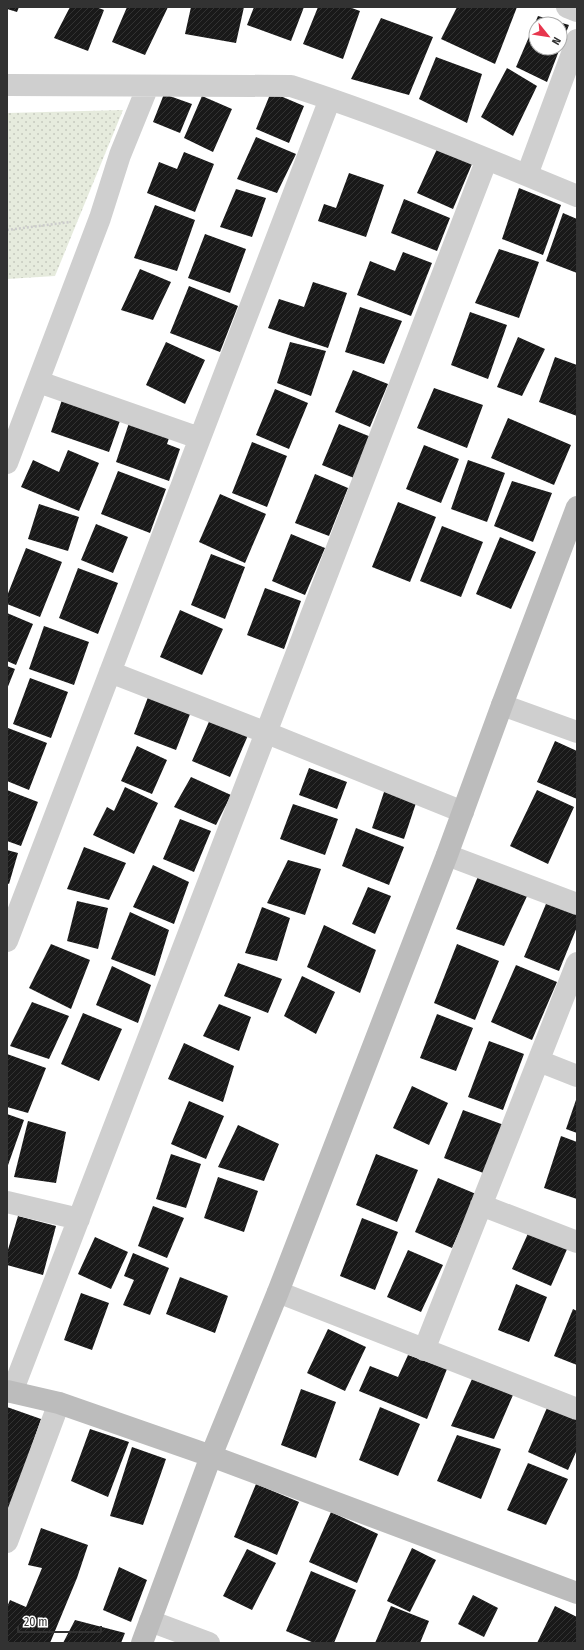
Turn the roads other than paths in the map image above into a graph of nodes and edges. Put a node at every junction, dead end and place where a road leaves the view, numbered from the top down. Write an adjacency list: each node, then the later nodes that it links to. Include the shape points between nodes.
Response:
1 (567, 7): 2 (street)
2 (577, 11)
3 (577, 40): 8 (street)
4 (7, 85): 5 (street)
5 (148, 86): 6 (street, via 291,86); 10 (street, via 120,155 100,218)
6 (330, 99): 7 (street); 11 (street)
7 (487, 159): 8 (street); 17 (street)
8 (527, 175): 9 (street)
9 (577, 196)
10 (39, 382): 11 (street); 12 (street)
11 (199, 438): 14 (street)
12 (7, 463)
13 (577, 507): 15 (street)
14 (110, 672): 17 (street); 21 (street)
15 (502, 705): 16 (street); 18 (street)
16 (577, 732)
17 (267, 733): 18 (street); 27 (street)
18 (463, 812): 19 (street)
19 (447, 855): 20 (street); 29 (street)
20 (577, 904)
21 (7, 941)
22 (577, 963): 23 (street)
23 (539, 1061): 24 (street); 26 (street)
24 (577, 1076)
25 (7, 1202): 27 (street)
26 (481, 1205): 28 (street); 30 (street)
27 (79, 1219): 31 (street)
28 (577, 1242)
29 (278, 1292): 30 (street); 34 (street)
30 (424, 1350): 33 (street)
31 (10, 1391): 32 (street)
32 (59, 1403): 34 (street); 35 (street)
33 (577, 1409)
34 (211, 1456): 36 (street); 37 (street)
35 (7, 1542)
36 (577, 1593)
37 (150, 1621): 38 (street); 39 (street)
38 (142, 1643)
39 (210, 1643)

